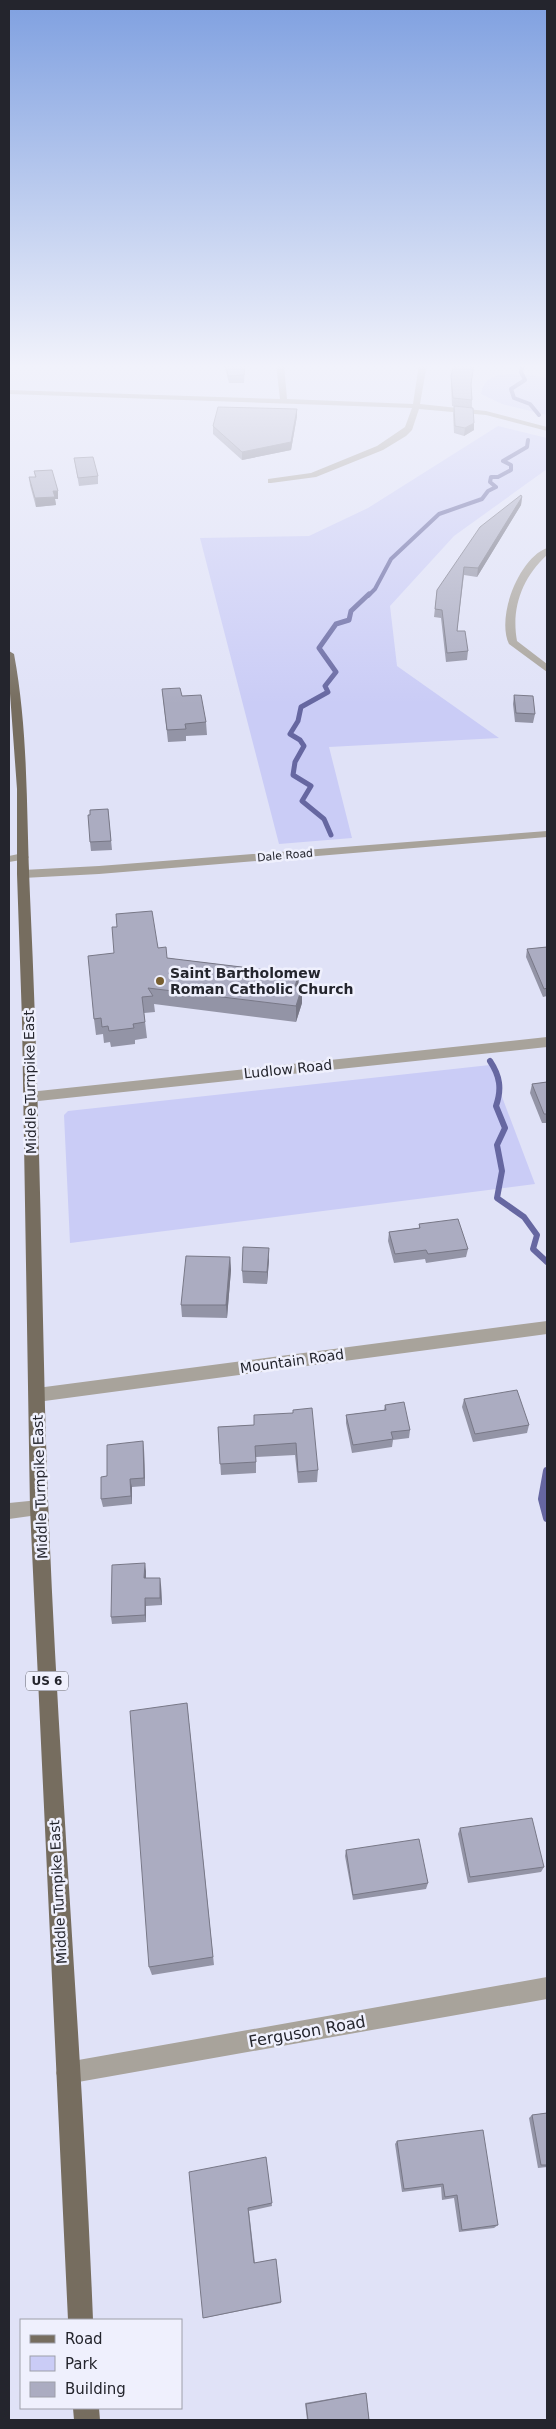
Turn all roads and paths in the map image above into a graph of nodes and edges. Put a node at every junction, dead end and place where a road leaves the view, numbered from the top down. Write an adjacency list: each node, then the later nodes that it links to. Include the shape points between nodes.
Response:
1 (293, 477): 2 (street)
2 (271, 480)
3 (547, 552): 5 (street, via 535,560 518,588 509,619 512,642)
4 (9, 654): 7 (main road, Middle Turnpike East / US 6, via 16,692 23,790)
5 (547, 669)
6 (547, 834): 9 (street, Dale Road)
7 (23, 857): 8 (street); 9 (main road, Middle Turnpike East / US 6)
8 (9, 859)
9 (22, 874): 11 (main road, Middle Turnpike East / US 6)
10 (547, 1042): 11 (street, Ludlow Road)
11 (30, 1098): 13 (main road, Middle Turnpike East / US 6)
12 (547, 1326): 13 (street, Mountain Road)
13 (37, 1395): 14 (main road, Middle Turnpike East / US 6)
14 (39, 1508): 15 (street); 17 (main road, Middle Turnpike East / US 6)
15 (9, 1511)
16 (547, 1988): 17 (street, Ferguson Road)
17 (67, 2073): 18 (main road, Middle Turnpike East / US 6)
18 (81, 2319)

